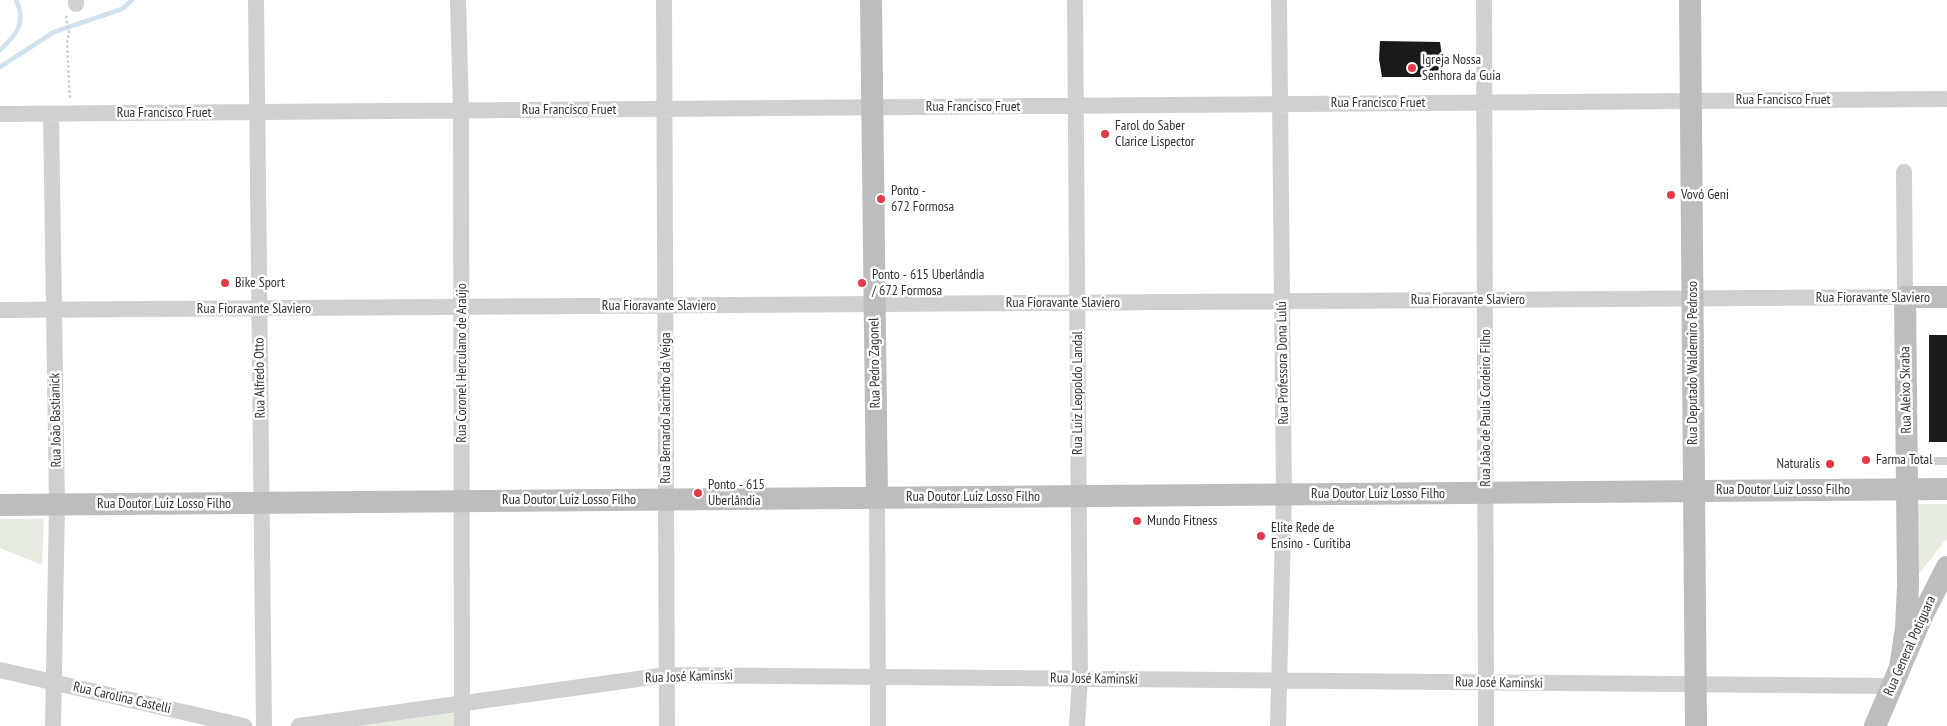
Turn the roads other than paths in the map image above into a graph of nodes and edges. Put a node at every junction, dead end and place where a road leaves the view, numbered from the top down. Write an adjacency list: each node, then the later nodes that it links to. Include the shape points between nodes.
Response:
1 (256, 0): 17 (street, Rua Alfredo Otto)
2 (458, 0): 16 (street, Rua Coronel Herculano de Araújo)
3 (664, 0): 15 (street, Rua Bernardo Jacintho da Veiga)
4 (871, 0): 14 (street, Rua Pedro Zagonel)
5 (1075, 0): 13 (street, Rua Luiz Leopoldo Landal)
6 (1279, 0): 12 (street, Rua Professora Dona Lulú)
7 (1484, 0): 11 (street, Rua João de Paula Cordeiro Filho)
8 (1690, 0): 10 (street, Rua Deputado Waldemiro Pedroso)
9 (1947, 99): 10 (street, Rua Francisco Fruet)
10 (1691, 101): 11 (street, Rua Francisco Fruet); 23 (street, Rua Deputado Waldemiro Pedroso)
11 (1484, 103): 12 (street, Rua Francisco Fruet); 24 (street, Rua João de Paula Cordeiro Filho)
12 (1280, 104): 13 (street, Rua Francisco Fruet); 25 (street, Rua Professora Dona Lulú)
13 (1076, 106): 14 (street, Rua Francisco Fruet); 26 (street, Rua Luiz Leopoldo Landal)
14 (872, 108): 15 (street, Rua Francisco Fruet); 27 (street, Rua Pedro Zagonel)
15 (665, 109): 16 (street, Rua Francisco Fruet); 28 (street, Rua Bernardo Jacintho da Veiga)
16 (461, 111): 17 (street, Rua Francisco Fruet); 29 (street, Rua Coronel Herculano de Araújo)
17 (257, 112): 19 (street, Rua Francisco Fruet); 30 (street, Rua Alfredo Otto)
18 (0, 114): 19 (street, Rua Francisco Fruet)
19 (51, 114): 32 (street, Rua João Bastianick)
20 (1904, 172): 21 (street, Rua Aleixo Skraba)
21 (1905, 297): 22 (street, Rua Fioravante Slaviero); 23 (street, Rua Fioravante Slaviero); 35 (street, Rua Aleixo Skraba)
22 (1947, 297)
23 (1692, 299): 24 (street, Rua Fioravante Slaviero); 37 (street, Rua Deputado Waldemiro Pedroso)
24 (1485, 300): 25 (street, Rua Fioravante Slaviero); 38 (street, Rua João de Paula Cordeiro Filho)
25 (1282, 302): 26 (street, Rua Fioravante Slaviero); 39 (street, Rua Professora Dona Lulú)
26 (1077, 303): 27 (street, Rua Fioravante Slaviero); 40 (street, Rua Luiz Leopoldo Landal)
27 (874, 304): 28 (street, Rua Fioravante Slaviero); 41 (street, Rua Pedro Zagonel)
28 (665, 306): 29 (street, Rua Fioravante Slaviero); 42 (street, Rua Bernardo Jacintho da Veiga)
29 (462, 307): 30 (street, Rua Fioravante Slaviero); 43 (street, Rua Coronel Herculano de Araújo)
30 (259, 309): 32 (street, Rua Fioravante Slaviero); 44 (street, Rua Alfredo Otto)
31 (0, 310): 32 (street, Rua Fioravante Slaviero)
32 (54, 310): 46 (street, Rua João Bastianick)
33 (1947, 461): 34 (lane)
34 (1932, 462)
35 (1907, 489): 36 (street, Rua Doutor Luiz Losso Filho); 37 (street, Rua Doutor Luiz Losso Filho); 48 (street, Rua Aleixo Skraba)
36 (1947, 489)
37 (1694, 491): 38 (street, Rua Doutor Luiz Losso Filho); 57 (street, Rua Deputado Waldemiro Pedroso)
38 (1486, 493): 39 (street, Rua Doutor Luiz Losso Filho); 55 (street, Rua João de Paula Cordeiro Filho)
39 (1284, 494): 40 (street, Rua Doutor Luiz Losso Filho); 54 (street, Rua Professora Dona Lulú)
40 (1078, 496): 41 (street, Rua Doutor Luiz Losso Filho); 53 (street, Rua Luiz Leopoldo Landal)
41 (877, 498): 42 (street, Rua Doutor Luiz Losso Filho); 51 (street, Rua Pedro Zagonel)
42 (666, 500): 43 (street, Rua Doutor Luiz Losso Filho); 50 (street, Rua Bernardo Jacintho da Veiga)
43 (462, 501): 44 (street, Rua Doutor Luiz Losso Filho); 58 (street, Rua Coronel Herculano de Araújo)
44 (262, 503): 46 (street, Rua Doutor Luiz Losso Filho); 61 (street, Rua Alfredo Otto)
45 (0, 505): 46 (street, Rua Doutor Luiz Losso Filho)
46 (57, 505): 56 (street, Rua João Bastianick)
47 (1946, 569): 48 (street, via 1932,583 1923,587); 52 (street, Rua General Potiguara)
48 (1908, 586): 52 (street, Rua Aleixo Skraba, via 1906,628)
49 (0, 670): 56 (street, Rua Carolina Castelli)
50 (667, 675): 51 (street, Rua José Kaminski); 58 (street, Rua José Kaminski); 64 (street, Rua Bernardo Jacintho da Veiga)
51 (879, 677): 53 (street, Rua José Kaminski); 65 (street, Rua Pedro Zagonel)
52 (1896, 677): 57 (street, Rua José Kaminski); 70 (street, Rua General Potiguara)
53 (1080, 679): 54 (street, Rua José Kaminski); 66 (street, Rua Luiz Leopoldo Landal)
54 (1279, 681): 55 (street, Rua José Kaminski); 67 (street, Rua Professora Dona Lulú)
55 (1487, 682): 57 (street, Rua José Kaminski); 68 (street, Rua João de Paula Cordeiro Filho)
56 (54, 683): 59 (street, Rua João Bastianick); 60 (street, Rua Carolina Castelli)
57 (1695, 684): 69 (street, Rua Deputado Waldemiro Pedroso)
58 (462, 704): 62 (street, Rua José Kaminski); 63 (street, Rua Coronel Herculano de Araújo)
59 (53, 726)
60 (244, 726)
61 (264, 726)
62 (299, 726)
63 (462, 726)
64 (667, 726)
65 (878, 726)
66 (1078, 726)
67 (1278, 726)
68 (1486, 726)
69 (1696, 726)
70 (1875, 726)

